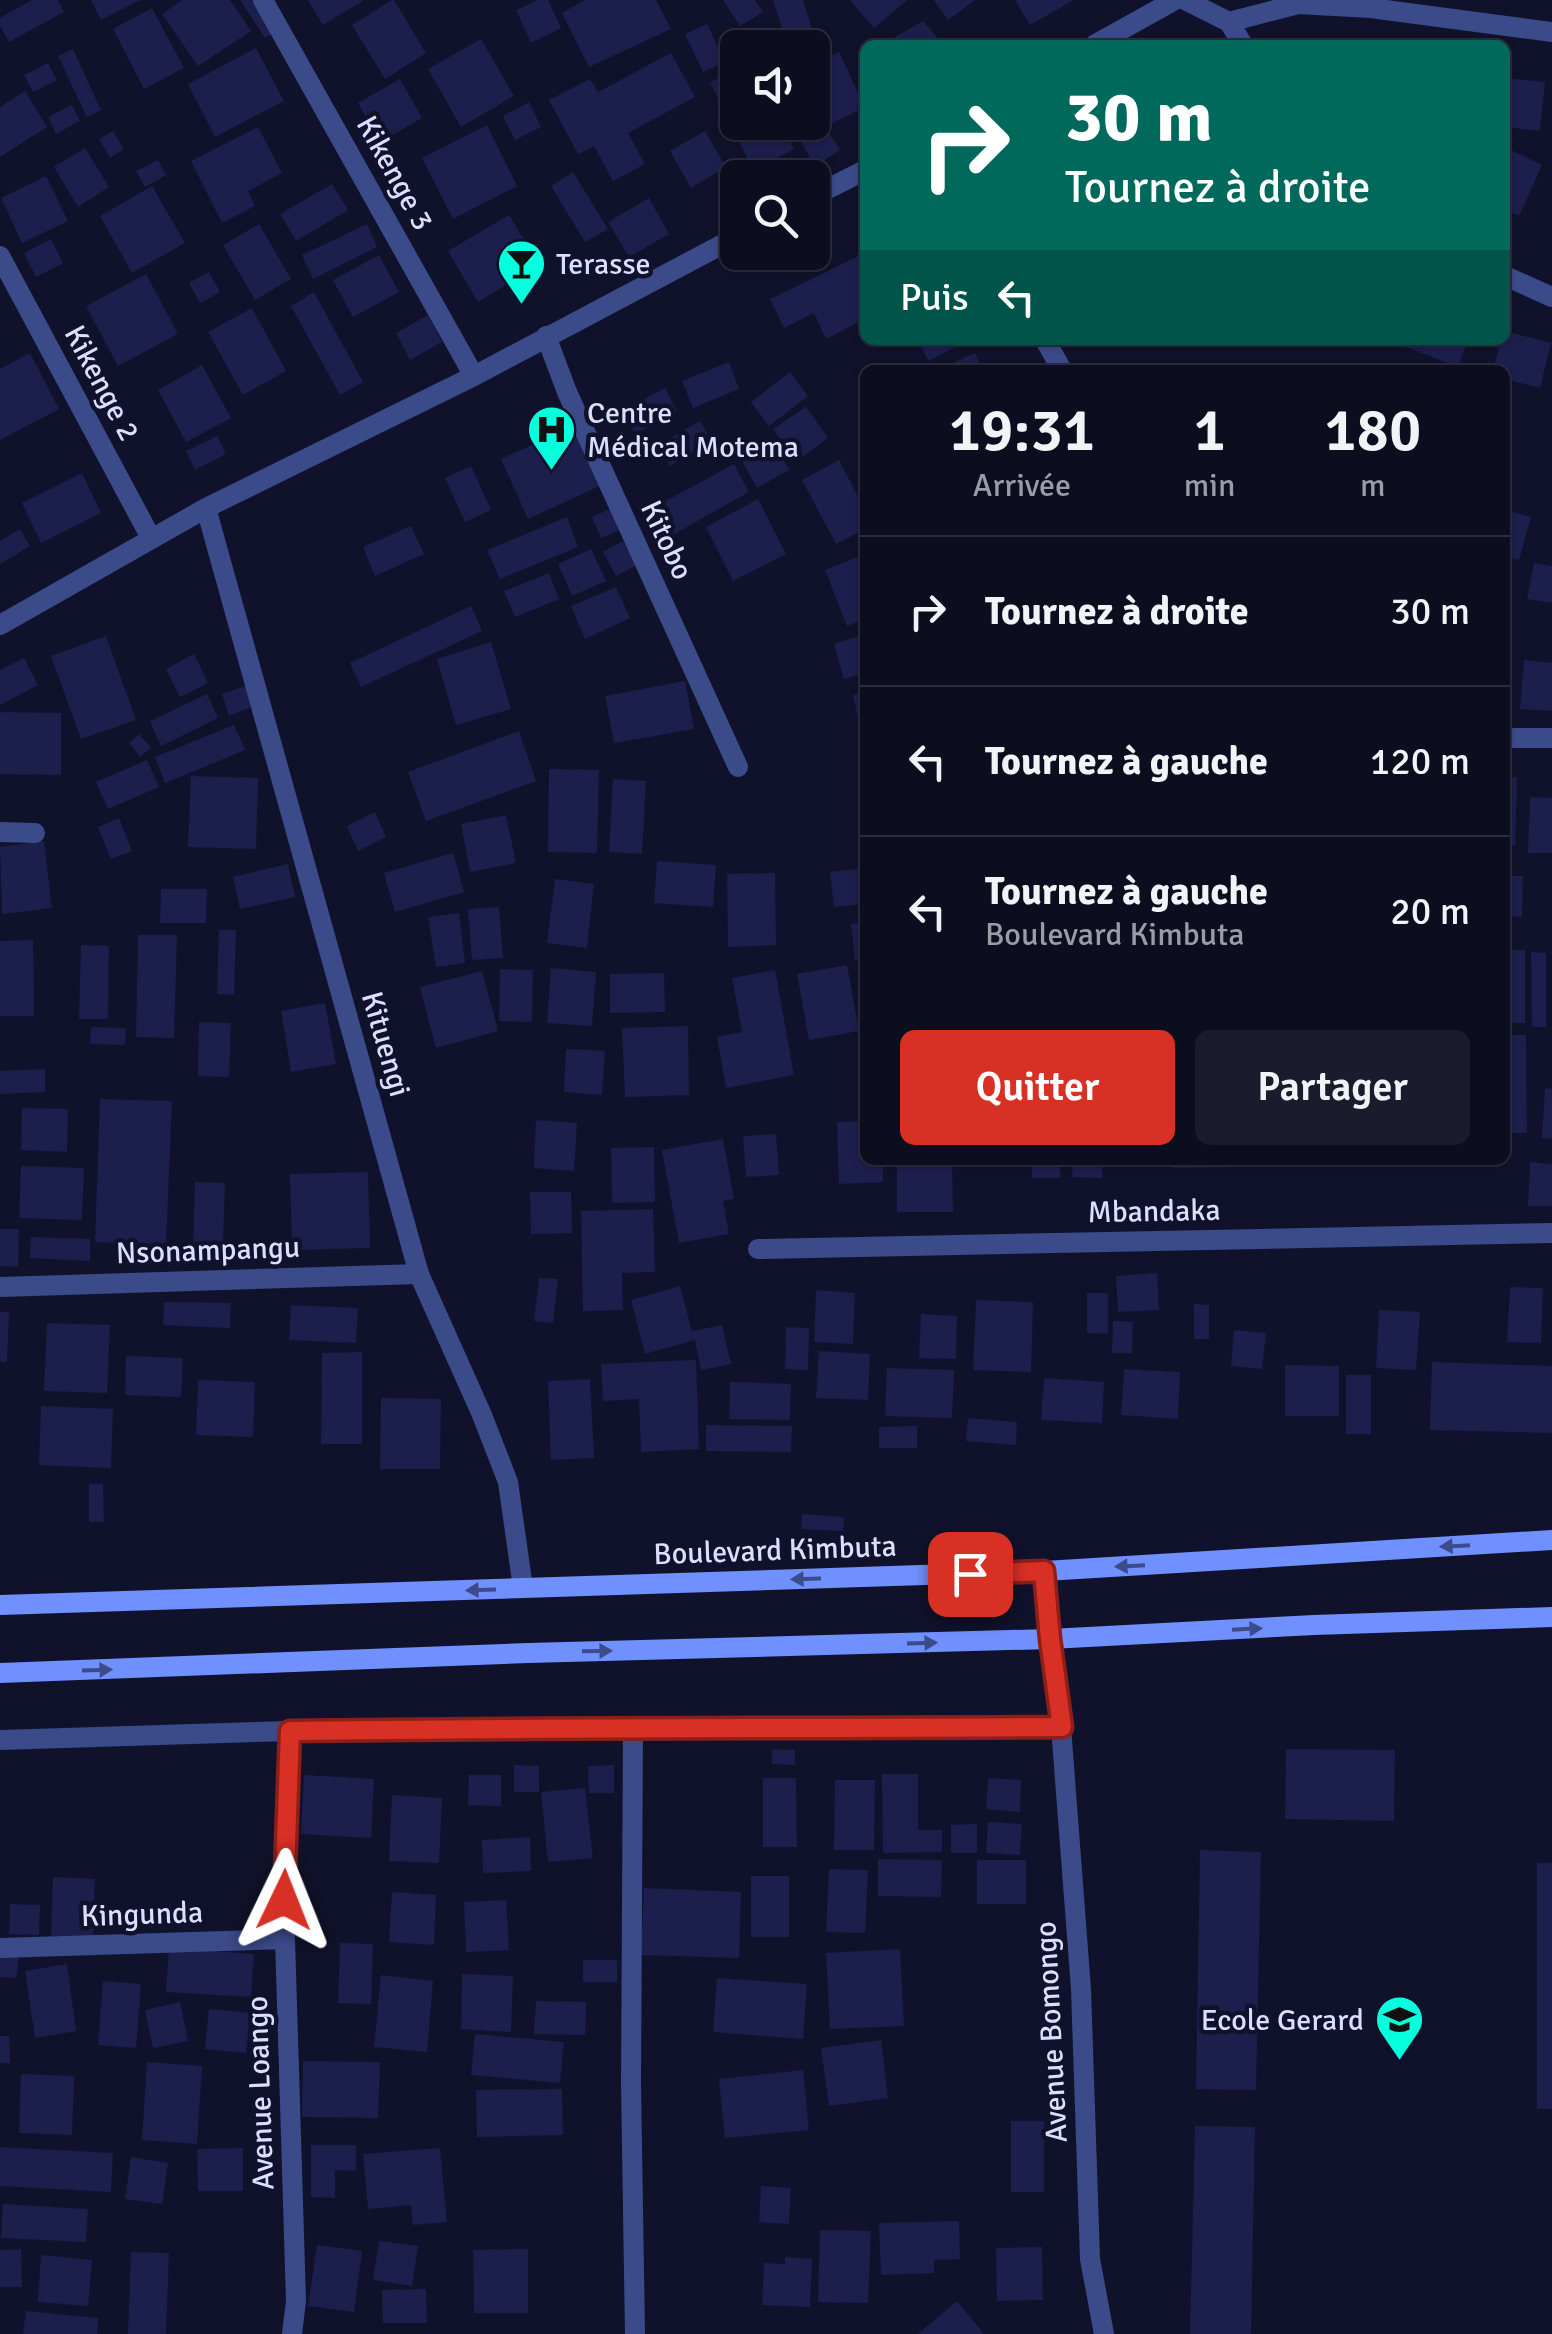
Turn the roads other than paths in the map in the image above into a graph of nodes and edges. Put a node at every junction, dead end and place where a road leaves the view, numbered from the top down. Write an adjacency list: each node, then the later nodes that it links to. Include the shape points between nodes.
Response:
1 (264, 0): 15 (street, Kikenge 3)
2 (1175, 0): 6 (street)
3 (1184, 0): 4 (street)
4 (1229, 22): 5 (street, via 1298,4); 7 (street)
5 (1552, 32)
6 (1103, 40)
7 (1240, 40)
8 (860, 173): 9 (street)
9 (830, 188)
10 (720, 245): 14 (street)
11 (0, 256): 17 (street, Kikenge 2)
12 (1510, 278): 13 (street)
13 (1552, 296)
14 (546, 336): 15 (street); 21 (street, Kitobo)
15 (474, 376): 16 (street)
16 (206, 508): 17 (street); 26 (street, Kituengi)
17 (151, 538): 18 (street)
18 (0, 625)
19 (1510, 738): 20 (street)
20 (1552, 738)
21 (738, 766)
22 (0, 832): 23 (street)
23 (35, 833)
24 (1552, 1233): 25 (street, Mbandaka)
25 (758, 1249)
26 (418, 1274): 27 (street, Nsonampangu); 30 (street, Kituengi, via 508,1482)
27 (0, 1286)
28 (1552, 1540): 29 (street, Boulevard Kimbuta, one-way to 29)
29 (1044, 1571): 30 (street, Boulevard Kimbuta, one-way to 30); 33 (street, Avenue Bomongo)
30 (523, 1588): 31 (street, Boulevard Kimbuta, one-way to 31)
31 (0, 1605)
32 (1552, 1617): 33 (street, one-way to 32)
33 (1050, 1639): 34 (street, one-way to 33); 35 (street, Avenue Bomongo)
34 (0, 1674)
35 (1062, 1727): 36 (street); 43 (street, Avenue Bomongo, via 1081,1989 1090,2259)
36 (634, 1730): 37 (street); 42 (street)
37 (290, 1731): 38 (street); 39 (street, Avenue Loango)
38 (0, 1740)
39 (285, 1940): 40 (street, Kingunda); 41 (street, Avenue Loango)
40 (0, 1948)
41 (292, 2334)
42 (635, 2334)
43 (1104, 2334)

